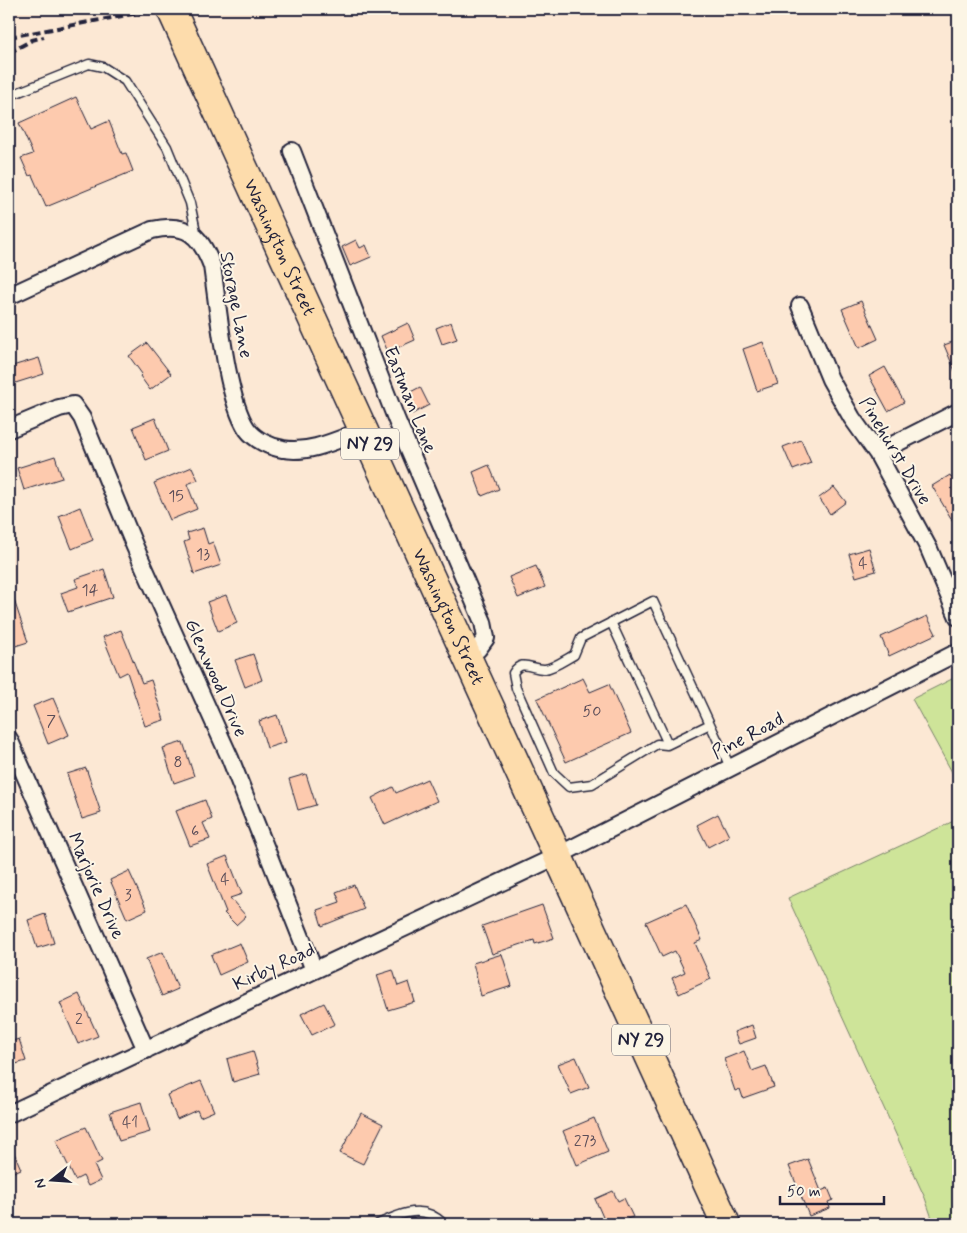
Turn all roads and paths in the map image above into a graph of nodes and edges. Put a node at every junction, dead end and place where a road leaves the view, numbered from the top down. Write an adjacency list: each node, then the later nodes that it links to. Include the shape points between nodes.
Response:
1 (176, 20): 9 (highway, Washington Street / NY 29)
2 (9, 96): 4 (lane, via 89,64 103,66 125,81 167,148 190,203)
3 (292, 151): 14 (street, Eastman Lane, via 397,421 483,622 486,638 478,649)
4 (197, 238): 5 (street, Storage Lane, via 183,228 152,230); 9 (street, Storage Lane, via 212,266 229,374 239,412 248,430 263,443 283,450 311,449)
5 (9, 296)
6 (800, 306): 10 (street, Pinehurst Drive, via 830,379 852,418)
7 (958, 412): 10 (street)
8 (9, 429): 20 (street, Glenwood Drive, via 73,405 82,418 135,547 230,758)
9 (364, 430): 14 (highway, Washington Street / NY 29)
10 (878, 453): 11 (street, Pinehurst Drive, via 929,550)
11 (958, 616)
12 (611, 622): 15 (lane, via 653,601); 17 (lane); 17 (lane, via 582,638 574,655 545,669 526,664 513,673 516,688 554,773 570,787 585,786 657,744)
13 (958, 652): 18 (street, Pine Road)
14 (466, 655): 19 (highway, Washington Street / NY 29)
15 (710, 724): 17 (lane); 18 (lane)
16 (9, 739): 21 (street, Marjorie Drive)
17 (668, 744)
18 (730, 767): 19 (street, Pine Road)
19 (557, 856): 20 (street, Kirby Road); 25 (highway, Washington Street / NY 29)
20 (314, 970): 21 (street, Kirby Road)
21 (146, 1050): 22 (street, Kirby Road)
22 (9, 1114)
23 (378, 1224): 24 (lane, via 406,1212 424,1212 435,1215)
24 (444, 1224)
25 (726, 1224)

